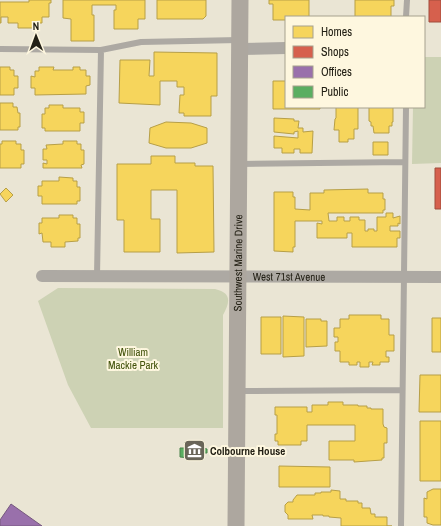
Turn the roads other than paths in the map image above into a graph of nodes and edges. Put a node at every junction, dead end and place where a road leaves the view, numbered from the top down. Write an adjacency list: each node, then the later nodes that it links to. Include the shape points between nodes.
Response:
1 (240, 0): 4 (street, Southwest Marine Drive)
2 (407, 0): 3 (lane)
3 (406, 16)
4 (239, 45): 5 (street); 7 (lane, via 141,42); 10 (street, Southwest Marine Drive)
5 (285, 48)
6 (0, 49): 7 (lane)
7 (101, 50): 12 (lane)
8 (406, 108): 9 (lane)
9 (405, 162): 10 (lane); 13 (lane)
10 (240, 164): 15 (street, Southwest Marine Drive)
11 (42, 276): 12 (street, West 71st Avenue)
12 (97, 276): 15 (street, West 71st Avenue)
13 (404, 277): 14 (street, West 71st Avenue); 15 (street, West 71st Avenue); 16 (lane)
14 (441, 277)
15 (239, 278): 17 (street, Southwest Marine Drive)
16 (402, 390): 17 (lane); 19 (lane)
17 (238, 391): 18 (street, Southwest Marine Drive)
18 (236, 526)
19 (401, 526)

